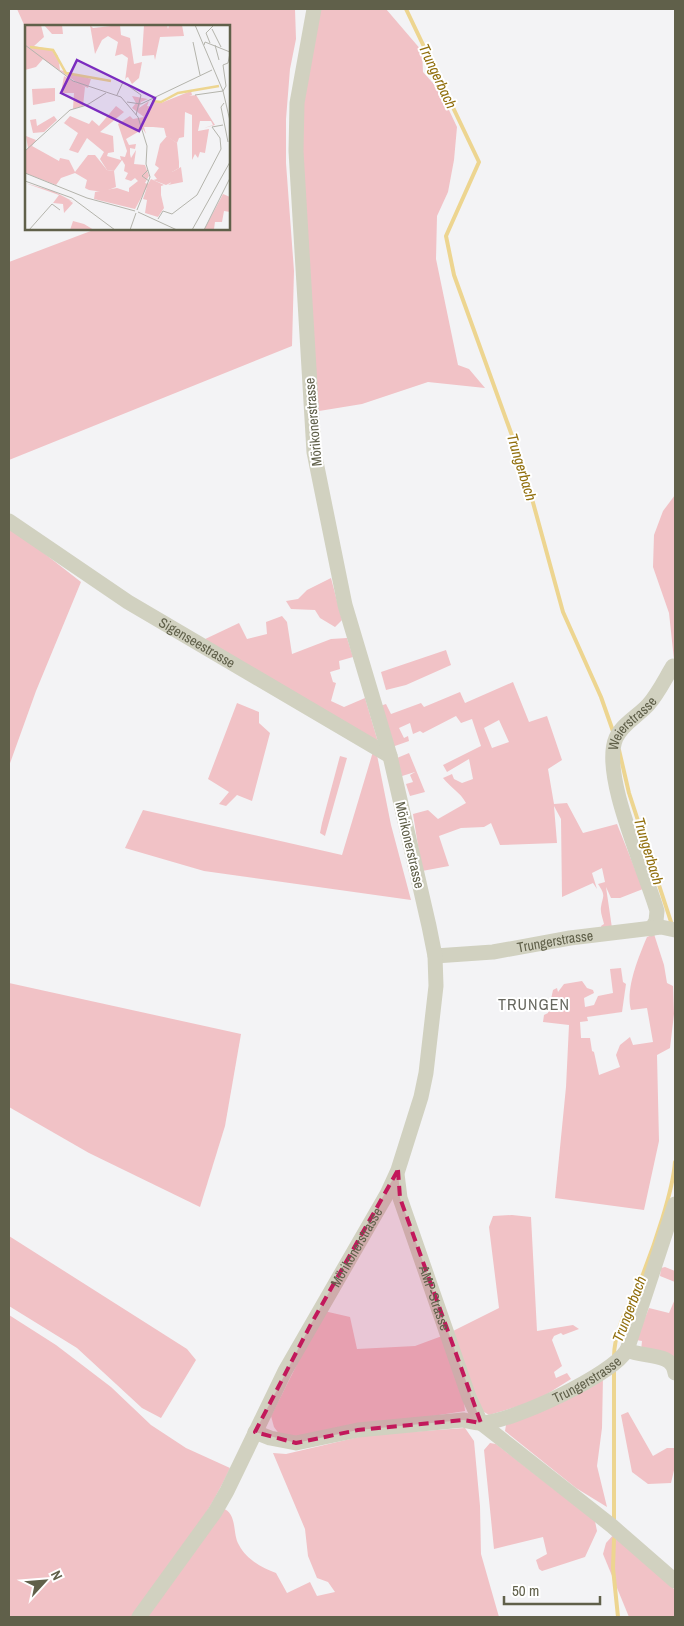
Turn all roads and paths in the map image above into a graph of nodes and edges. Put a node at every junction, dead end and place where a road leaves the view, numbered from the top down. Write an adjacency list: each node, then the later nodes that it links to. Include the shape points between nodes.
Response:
1 (314, 9): 4 (street, Mörikonerstrasse, via 297,103 296,151 314,452 345,605)
2 (9, 521): 4 (street, Sigenseestrasse, via 128,602)
3 (673, 666): 5 (street, Weierstrasse, via 648,704 623,727 613,746 614,769 627,828 657,911 656,921)
4 (390, 756): 6 (street, Mörikonerstrasse)
5 (662, 928): 6 (street, Trungerstrasse, via 570,938 493,952)
6 (435, 956): 7 (street, Mörikonerstrasse, via 436,986 426,1073)
7 (398, 1170): 11 (street, AMP-Strasse, via 400,1198); 12 (street, Mörikonerstrasse, via 311,1324)
8 (675, 1204): 9 (street, Trungerstrasse)
9 (624, 1354): 10 (street, via 668,1359 674,1364); 11 (street, Trungerstrasse, via 608,1368 538,1406 503,1419)
10 (675, 1373)
11 (480, 1423): 12 (street, via 464,1420 358,1430 296,1443); 13 (street, AMP-Strasse, via 650,1557)
12 (255, 1432): 14 (street, Mörikonerstrasse, via 215,1512)
13 (675, 1581)
14 (139, 1617)

